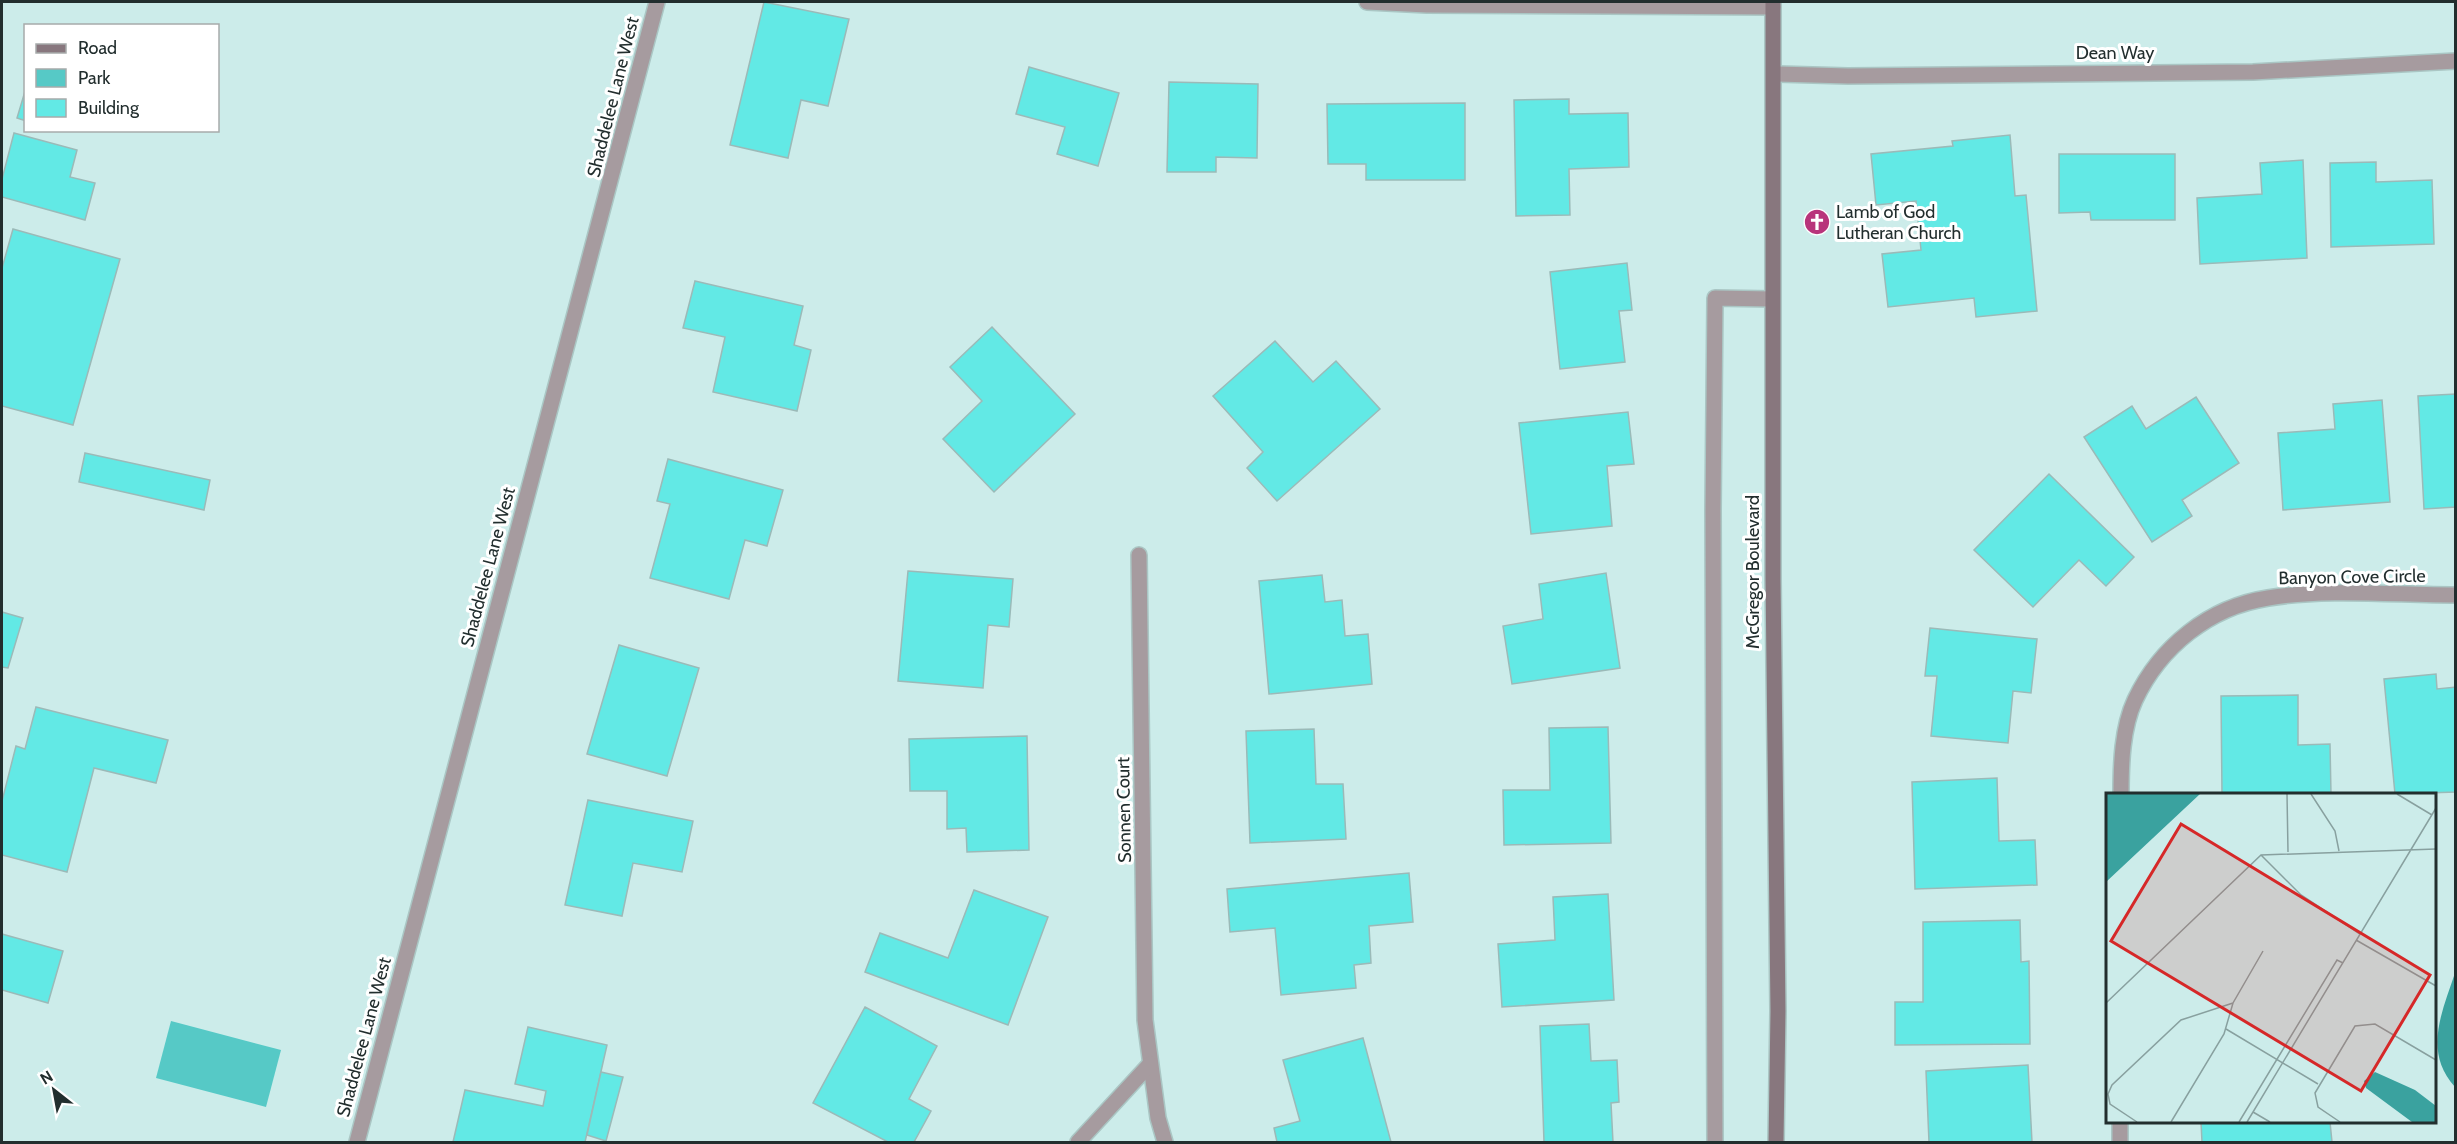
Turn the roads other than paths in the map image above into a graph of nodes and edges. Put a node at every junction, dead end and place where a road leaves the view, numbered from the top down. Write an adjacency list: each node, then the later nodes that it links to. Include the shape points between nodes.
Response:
1 (657, 2): 12 (street, Shaddelee Lane West)
2 (1367, 2): 3 (street)
3 (1773, 4): 5 (main road, McGregor Boulevard)
4 (2456, 61): 5 (street, Dean Way, via 2253,72)
5 (1774, 74): 6 (main road, McGregor Boulevard)
6 (1772, 299): 15 (street, via 1715,298); 16 (main road, McGregor Boulevard)
7 (1139, 555): 10 (street, Sonnen Court, via 1144,977)
8 (2456, 595): 9 (street, Banyon Cove Circle, via 2266,598 2215,615 2189,631 2157,664 2134,701 2124,740)
9 (2121, 793)
10 (1150, 1064): 13 (street); 14 (street, Sonnen Court)
11 (2120, 1123): 17 (street)
12 (357, 1143)
13 (1078, 1143)
14 (1165, 1143)
15 (1715, 1143)
16 (1776, 1143)
17 (2120, 1143)

